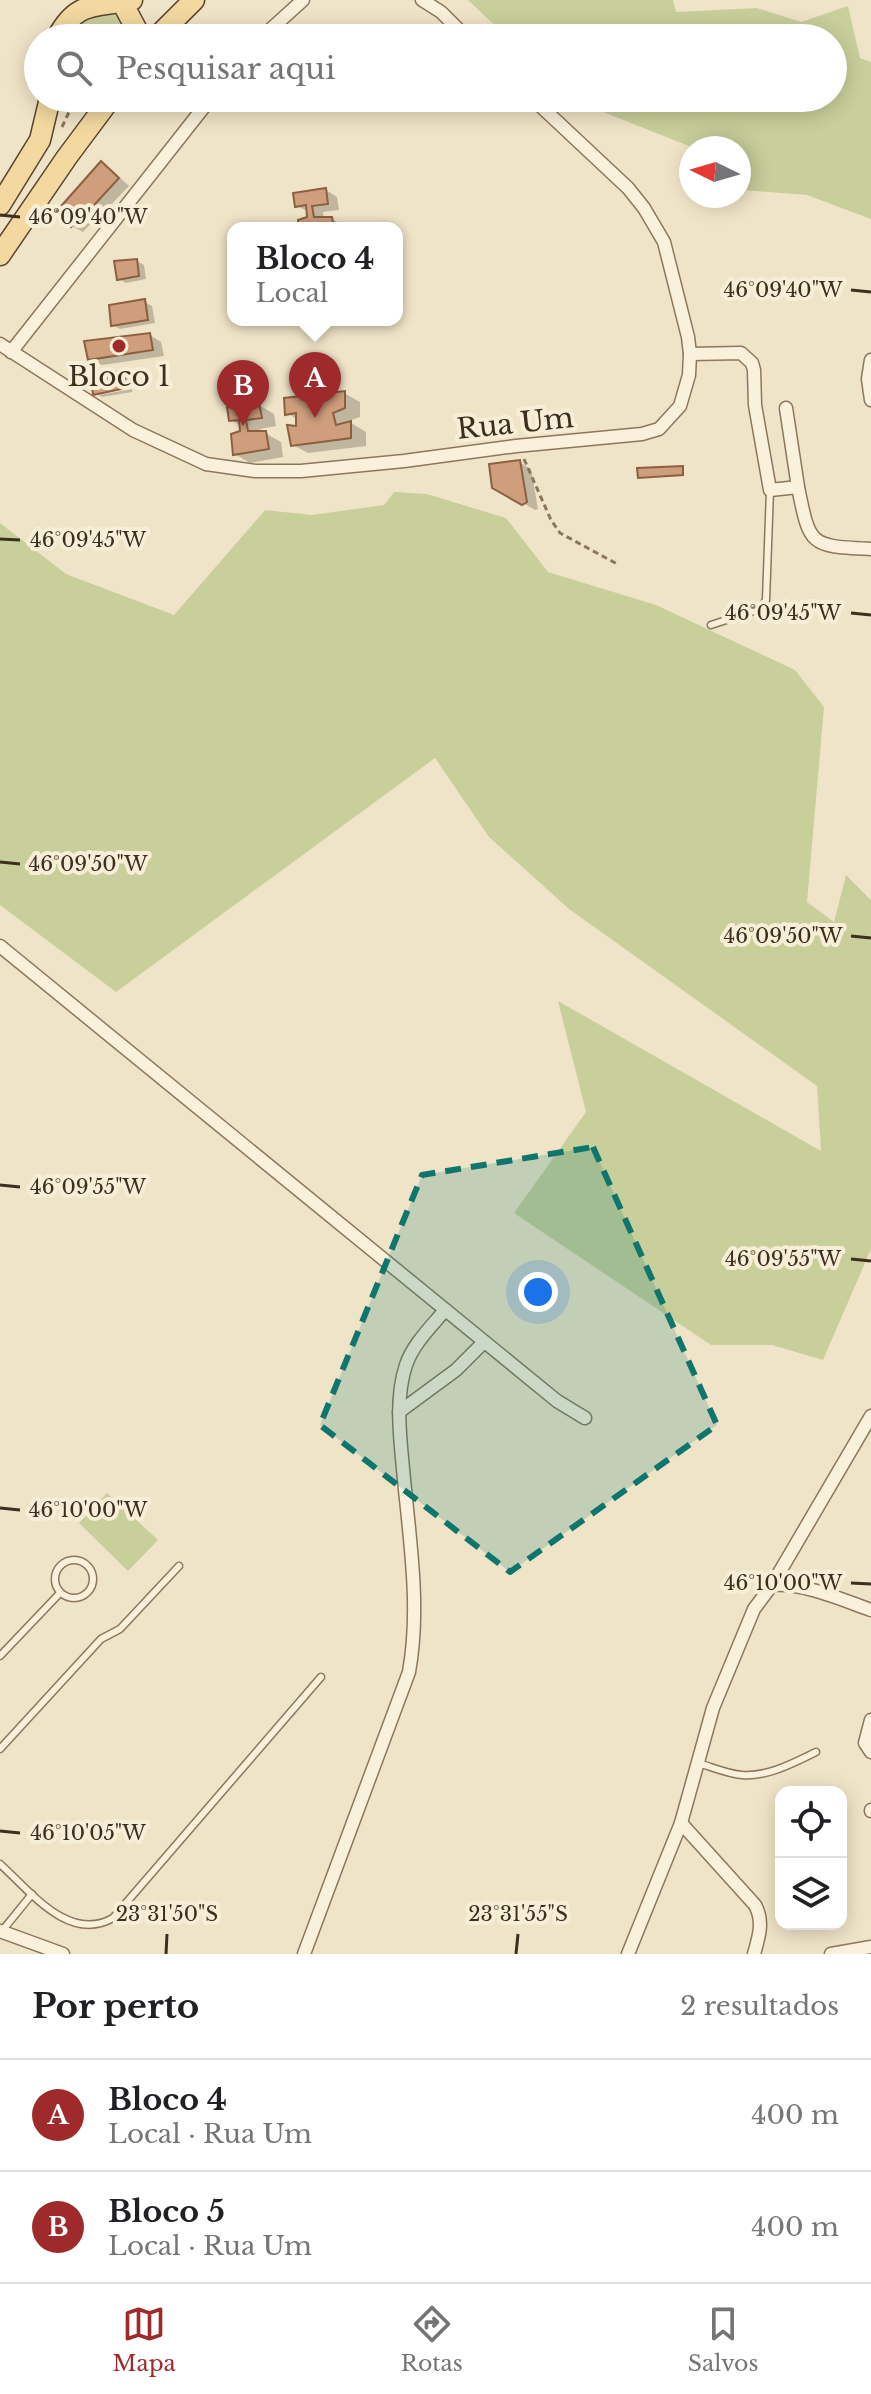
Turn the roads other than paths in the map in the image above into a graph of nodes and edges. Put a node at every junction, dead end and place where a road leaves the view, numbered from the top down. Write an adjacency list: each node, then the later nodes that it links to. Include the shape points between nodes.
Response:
1 (194, 0): 7 (main road)
2 (303, 0): 8 (street)
3 (422, 0): 9 (street)
4 (127, 1): 5 (main road, via 95,2); 6 (main road)
5 (64, 24)
6 (136, 24)
7 (170, 24)
8 (276, 24)
9 (453, 24)
10 (47, 112): 14 (main road, via 40,140)
11 (101, 112): 15 (main road)
12 (199, 112): 16 (street, Rua Um)
13 (547, 112): 17 (street, Rua Um, via 644,208 664,242)
14 (0, 205)
15 (0, 255)
16 (5, 348): 17 (street, Rua Um, via 133,430 206,464 255,471 301,471 642,434 659,429 680,406)
17 (690, 354): 22 (street, via 741,353 752,363)
18 (871, 360): 19 (street)
19 (871, 400)
20 (786, 408): 21 (street)
21 (798, 487): 22 (street); 23 (street, via 813,537 834,547)
22 (770, 490): 24 (lane, via 766,600 760,609)
23 (871, 549)
24 (711, 625)
25 (0, 946): 26 (street)
26 (445, 1310): 27 (street); 28 (street, via 410,1355)
27 (484, 1342): 28 (street); 30 (street)
28 (399, 1412): 48 (street, via 415,1639 409,1672)
29 (871, 1416): 32 (street)
30 (585, 1418)
31 (179, 1566): 39 (lane, via 120,1629 101,1639)
32 (772, 1585): 34 (street, via 787,1584); 41 (street, via 754,1609 732,1660)
33 (60, 1593): 33 (lane, via 73,1599 90,1590 93,1577 87,1564 75,1559 62,1563 55,1574); 35 (lane)
34 (871, 1610)
35 (0, 1656)
36 (321, 1677): 44 (lane, via 113,1918 100,1925 70,1922)
37 (871, 1720): 38 (street)
38 (868, 1747)
39 (0, 1749)
40 (816, 1752): 41 (lane, via 748,1775)
41 (698, 1763): 42 (street)
42 (681, 1823): 49 (street); 50 (street, via 755,1905 761,1924)
43 (0, 1864): 44 (lane)
44 (32, 1894): 45 (lane)
45 (1, 1931): 47 (street)
46 (871, 1947): 51 (street)
47 (63, 1954)
48 (304, 1954)
49 (628, 1954)
50 (754, 1954)
51 (831, 1954)

